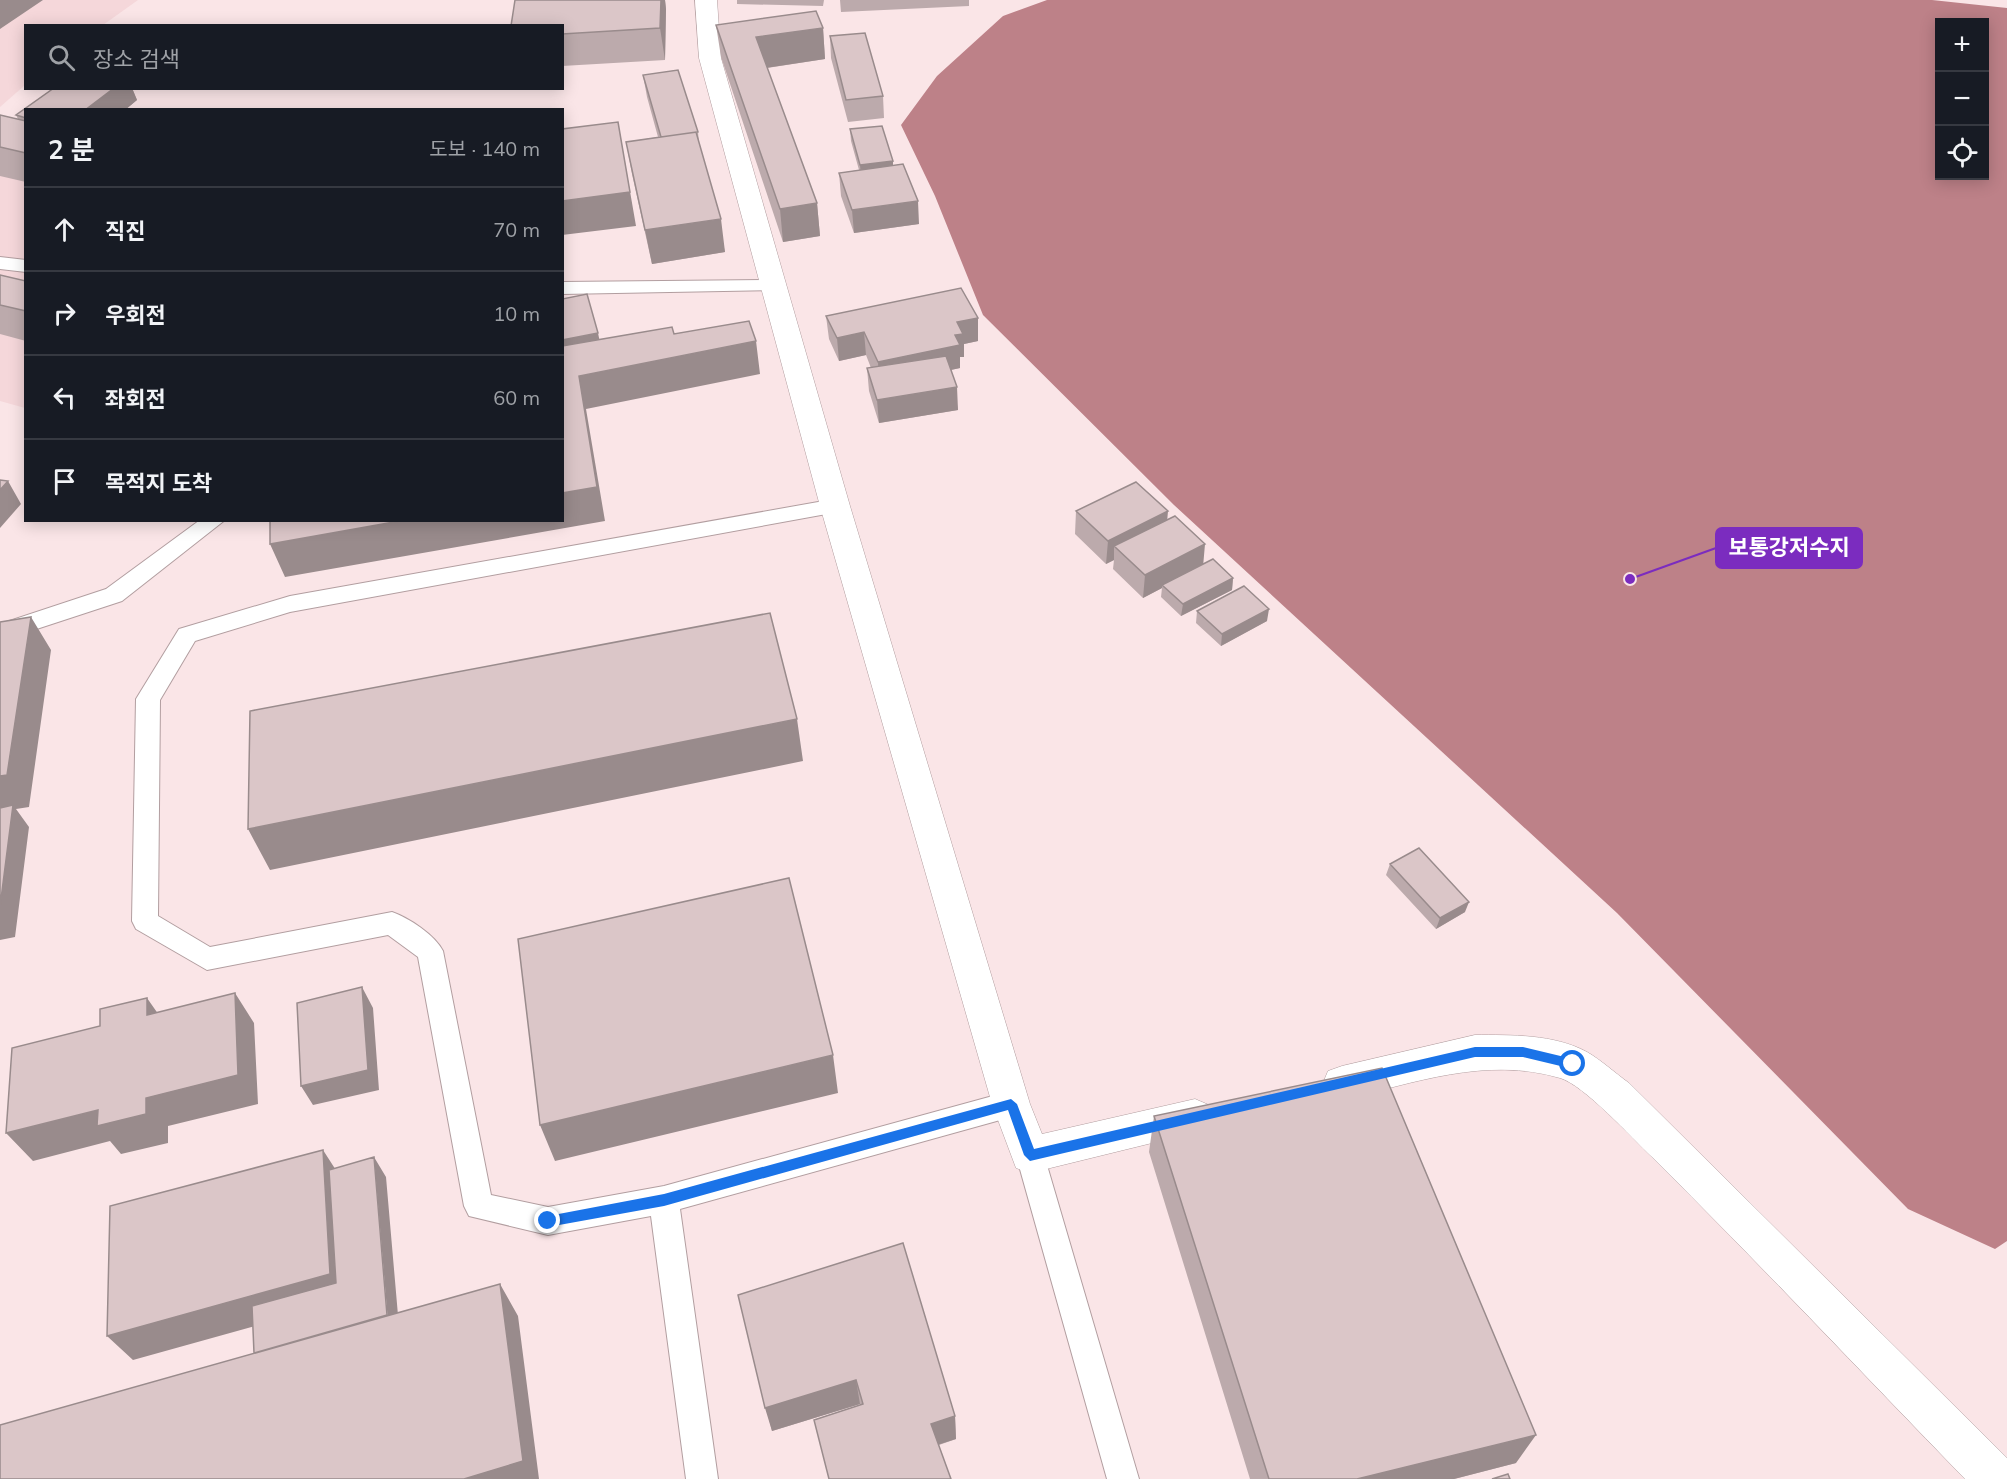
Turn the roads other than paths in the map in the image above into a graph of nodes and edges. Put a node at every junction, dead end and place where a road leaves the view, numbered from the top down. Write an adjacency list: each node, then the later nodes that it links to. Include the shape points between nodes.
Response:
1 (706, 0): 4 (street, via 710,58)
2 (0, 263): 3 (lane)
3 (24, 266)
4 (774, 286): 5 (lane); 6 (street)
5 (564, 288)
6 (835, 506): 10 (street); 13 (lane, via 290,604 187,635 148,699 145,921 207,959 392,923 430,951 479,1206 548,1221)
7 (212, 522): 8 (lane, via 114,596)
8 (0, 633)
9 (1316, 1089): 16 (street, via 1475,1052 1523,1052 1573,1064 1614,1095 1673,1151)
10 (1011, 1104): 12 (street); 13 (lane)
11 (1224, 1110): 12 (street)
12 (1030, 1155): 15 (lane)
13 (664, 1200): 14 (lane)
14 (702, 1479)
15 (1123, 1479)
16 (1996, 1479)

